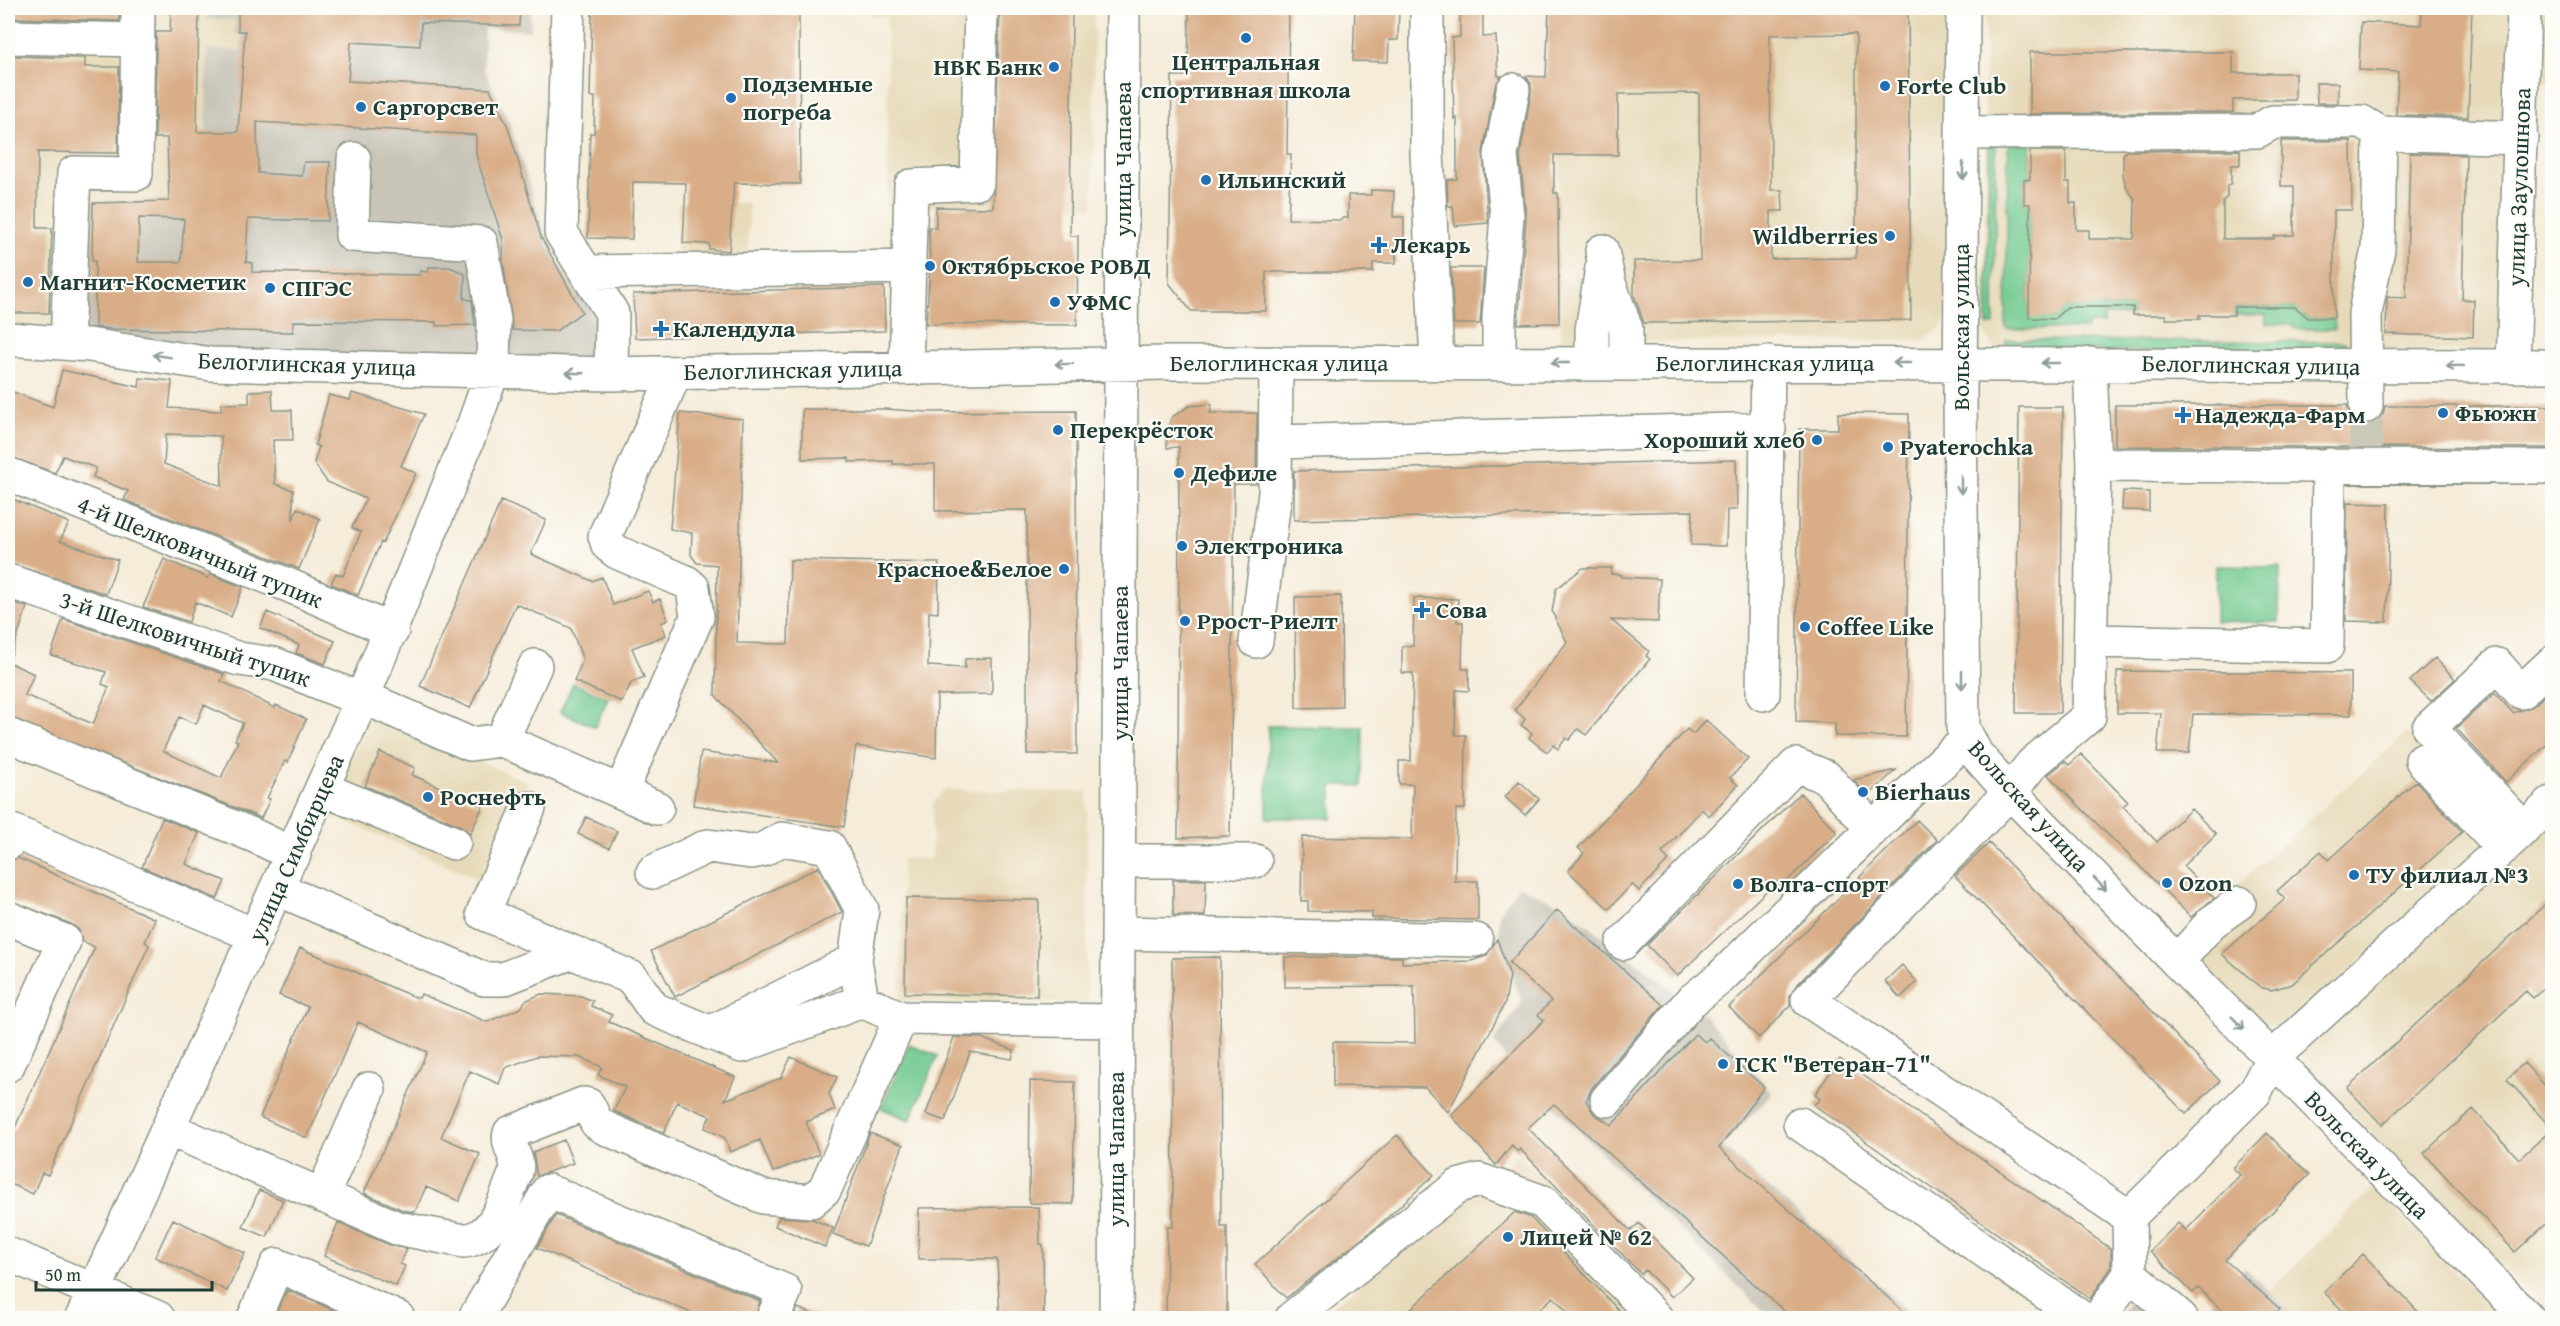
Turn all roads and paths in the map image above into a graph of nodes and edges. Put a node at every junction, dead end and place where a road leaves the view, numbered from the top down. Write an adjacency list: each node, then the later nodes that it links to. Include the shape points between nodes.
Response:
1 (138, 8): 9 (street)
2 (568, 8): 16 (street, via 561,232)
3 (981, 8): 15 (street, via 977,183 911,186)
4 (1123, 8): 19 (street, улица Чапаева)
5 (1427, 8): 21 (street, via 1427,152)
6 (1963, 8): 12 (street, Вольская улица)
7 (2524, 8): 13 (street, улица Заулошнова)
8 (8, 37): 9 (street)
9 (138, 40): 18 (street, via 136,174 74,174)
10 (1513, 90): 22 (street, via 1501,154 1507,216)
11 (2380, 133): 12 (street, via 2362,122 2273,122 2258,131); 13 (street); 28 (street, via 2378,249 2365,313)
12 (1963, 134): 26 (street, Вольская улица, one-way to 26)
13 (2521, 138): 29 (street, улица Заулошнова)
14 (354, 159): 32 (street, via 352,235 481,243 494,320)
15 (911, 267): 16 (street); 31 (street)
16 (586, 272): 34 (street, via 612,313)
17 (8, 339): 18 (street, Белоглинская улица)
18 (67, 343): 32 (street, Белоглинская улица, one-way to 18, via 211,364)
19 (1122, 363): 20 (street, Белоглинская улица); 31 (street, Белоглинская улица, one-way to 31); 65 (street, улица Чапаева)
20 (1276, 363): 21 (street, Белоглинская улица); 37 (street)
21 (1437, 363): 22 (street, Белоглинская улица)
22 (1499, 363): 23 (street, Белоглинская улица, one-way to 22)
23 (1592, 363): 24 (street, Белоглинская улица); 24 (street, via 1602,251 1626,329)
24 (1626, 363): 25 (street, Белоглинская улица)
25 (1768, 363): 26 (street, Белоглинская улица, one-way to 25); 36 (street)
26 (1961, 363): 27 (street, Белоглинская улица, one-way to 26); 52 (street, Вольская улица, one-way to 52, via 1962,728)
27 (2090, 364): 28 (street, Белоглинская улица); 38 (street)
28 (2366, 366): 29 (street, Белоглинская улица, one-way to 28); 35 (street)
29 (2513, 366): 30 (street, Белоглинская улица)
30 (2553, 366)
31 (906, 368): 33 (street, Белоглинская улица)
32 (493, 370): 34 (street, Белоглинская улица, one-way to 32); 43 (street, улица Симбирцева)
33 (675, 373): 34 (street, Белоглинская улица); 55 (street, via 605,536 617,552 693,588 697,617)
34 (611, 374)
35 (2366, 406)
36 (1769, 429): 37 (street); 48 (street)
37 (1275, 442): 44 (street, via 1275,493)
38 (2094, 465): 39 (street); 45 (street)
39 (2329, 465): 40 (street, via 2366,457); 45 (street, via 2327,646)
40 (2553, 467)
41 (8, 474): 43 (street, 4-й Шелковичный тупик, via 288,585)
42 (8, 581): 49 (street, 3-й Шелковичный тупик, via 239,659 274,664)
43 (392, 631): 49 (street, улица Симбирцева)
44 (1256, 641)
45 (2092, 641): 56 (street, via 2089,716 2032,765)
46 (2553, 663): 62 (street, via 2521,692 2497,665 2429,728)
47 (535, 666): 51 (street)
48 (1763, 694)
49 (362, 699): 51 (street, 3-й Шелковичный тупик, via 470,744); 54 (street, улица Симбирцева)
50 (8, 735): 64 (street)
51 (502, 740): 55 (street)
52 (1968, 743): 56 (street, Вольская улица); 60 (street)
53 (2422, 760): 62 (street)
54 (323, 789): 63 (street); 64 (street, улица Симбирцева)
55 (621, 792): 59 (street)
56 (2010, 792): 77 (street, Вольская улица, one-way to 77); 89 (street, via 1808,1000)
57 (2553, 803): 62 (street)
58 (529, 808): 75 (street, via 483,913)
59 (657, 808)
60 (1872, 828): 74 (street, via 1826,777 1796,765); 85 (street, via 1720,978 1690,1002)
61 (10, 837): 72 (street)
62 (2514, 838): 82 (street)
63 (454, 843)
64 (294, 855): 68 (street, улица Симбирцева)
65 (1119, 861): 66 (street); 71 (street, улица Чапаева)
66 (1255, 861)
67 (653, 872): 76 (street, via 708,846 751,852 782,839 829,847 862,910)
68 (278, 889): 72 (street, улица Симбирцева); 75 (street, via 484,979 503,979)
69 (2239, 903): 77 (street, via 2212,922)
70 (8, 918): 83 (street, via 63,941)
71 (1118, 933): 73 (street); 80 (street, улица Чапаева)
72 (256, 936): 87 (street, улица Симбирцева)
73 (1476, 940)
74 (1623, 943)
75 (572, 952): 81 (street, via 632,978 654,1009)
76 (855, 960): 78 (street); 81 (street)
77 (2177, 962): 82 (street, Вольская улица, one-way to 82)
78 (862, 1001): 79 (street); 81 (street, via 742,1046)
79 (901, 1018): 80 (street); 88 (street, via 825,1189 811,1201 763,1197 603,1127 583,1104 510,1133 516,1172 494,1223 474,1240 397,1228)
80 (1117, 1021): 98 (street, улица Чапаева)
81 (710, 1033)
82 (2272, 1058): 89 (street, via 2255,1092); 104 (street, Вольская улица)
83 (8, 1065)
84 (369, 1089): 88 (street)
85 (1607, 1100)
86 (1800, 1124): 101 (street)
87 (169, 1129): 88 (street); 92 (street, улица Симбирцева)
88 (322, 1196)
89 (2128, 1217): 91 (street)
90 (8, 1254): 92 (street)
91 (2130, 1274): 102 (street); 103 (street)
92 (88, 1305): 94 (street)
93 (779, 1305): 97 (street, via 548,1191)
94 (158, 1318)
95 (254, 1318): 96 (street, via 277,1265)
96 (399, 1318)
97 (475, 1318)
98 (1116, 1318)
99 (1292, 1318): 100 (street, via 1458,1186 1479,1180 1543,1202)
100 (1656, 1318)
101 (2082, 1318)
102 (2099, 1318)
103 (2181, 1318)
104 (2528, 1318)

